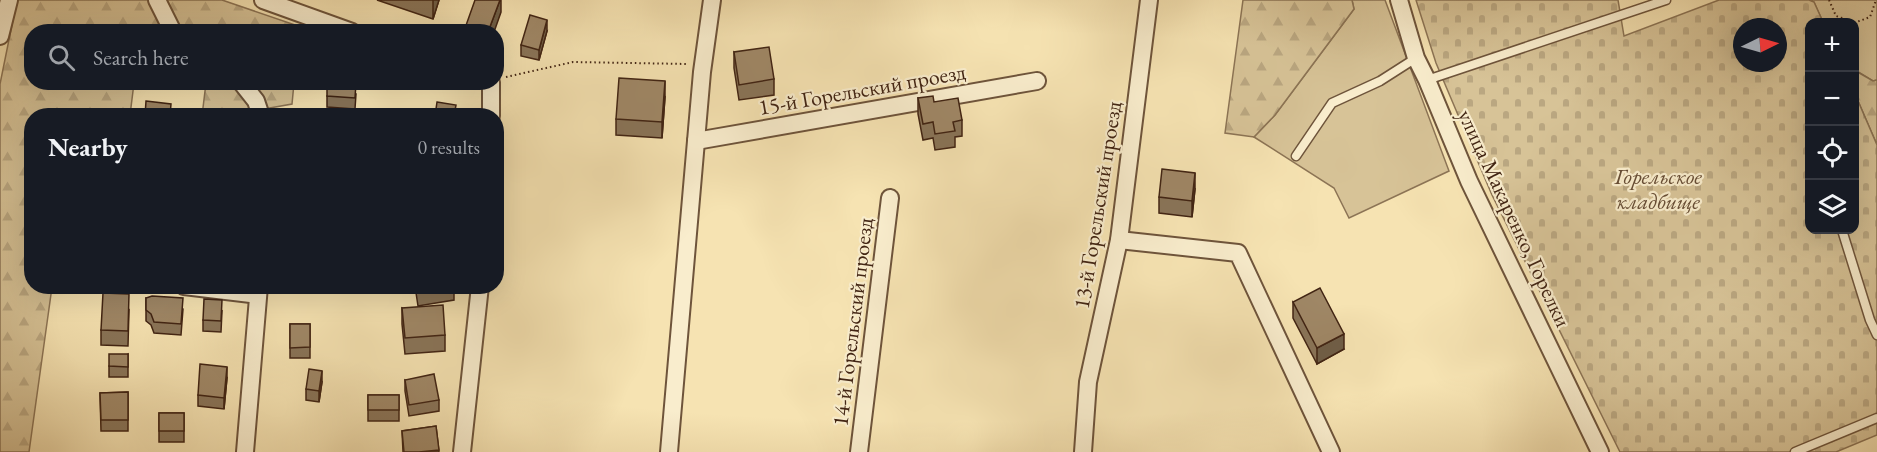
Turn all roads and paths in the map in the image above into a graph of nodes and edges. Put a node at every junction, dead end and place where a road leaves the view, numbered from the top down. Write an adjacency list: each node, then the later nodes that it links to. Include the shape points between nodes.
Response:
1 (9, 0): 14 (street)
2 (157, 0): 12 (street)
3 (263, 0): 13 (street)
4 (712, 0): 16 (street)
5 (1149, 0): 28 (street, 13-й Горельский проезд)
6 (1399, 0): 15 (street, улица Макаренко, Горелки)
7 (1666, 0): 18 (lane)
8 (1829, 0): 10 (path, via 1836,16)
9 (1876, 0): 11 (path, via 1870,17)
10 (1841, 18)
11 (1859, 21)
12 (169, 24)
13 (330, 24)
14 (0, 36)
15 (1416, 58): 18 (street, улица Макаренко, Горелки); 25 (lane, via 1380,81 1332,103)
16 (703, 64): 17 (path, via 573,62); 24 (street)
17 (504, 78)
18 (1427, 80): 39 (street, улица Макаренко, Горелки, via 1469,180)
19 (1037, 81): 24 (street, 15-й Горельский проезд)
20 (248, 90): 22 (street)
21 (491, 90): 23 (street)
22 (258, 108)
23 (491, 108)
24 (696, 141): 35 (street)
25 (1296, 156)
26 (890, 198): 36 (street, 14-й Горельский проезд)
27 (1843, 234): 31 (lane)
28 (1119, 240): 37 (street, 13-й Горельский проезд, via 1088,382); 38 (street, via 1238,253)
29 (258, 294): 33 (street)
30 (479, 294): 34 (street)
31 (1877, 335)
32 (1877, 418): 40 (lane)
33 (245, 452)
34 (462, 452)
35 (669, 452)
36 (859, 452)
37 (1083, 452)
38 (1331, 452)
39 (1600, 452)
40 (1795, 452)

